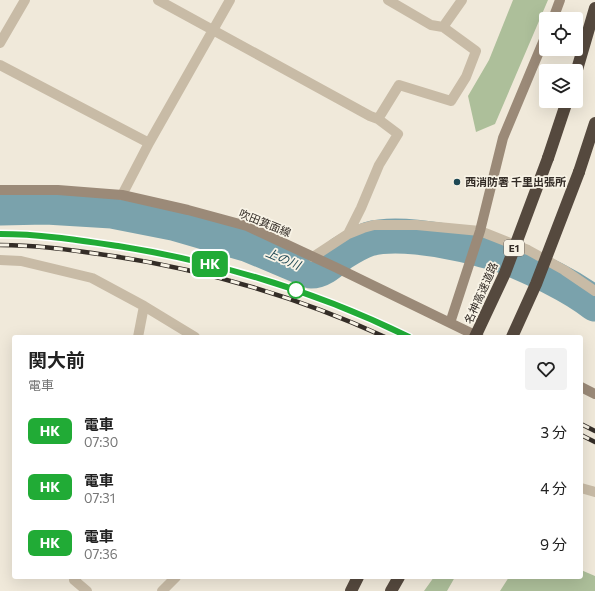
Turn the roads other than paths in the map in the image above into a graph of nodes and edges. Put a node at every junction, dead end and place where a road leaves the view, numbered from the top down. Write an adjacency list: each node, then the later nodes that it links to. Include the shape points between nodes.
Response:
1 (25, 0): 11 (street)
2 (158, 0): 10 (street)
3 (230, 0): 10 (street)
4 (388, 0): 9 (street, via 431,25)
5 (462, 0): 9 (street)
6 (560, 0): 8 (main road)
7 (595, 8): 13 (highway)
8 (556, 12)
9 (443, 27): 16 (street, via 476,51 466,77 451,101 399,85)
10 (213, 30): 16 (street); 18 (street)
11 (0, 43)
12 (539, 52): 22 (main road, via 504,138)
13 (579, 64)
14 (0, 65): 18 (street)
15 (565, 108): 31 (highway, 名神高速道路 / E1, bridge, via 504,273)
16 (378, 119): 21 (street, via 398,134 379,165)
17 (595, 122): 32 (highway, bridge, via 579,172 536,284)
18 (149, 143): 20 (street)
19 (0, 190): 20 (main road, 吹田箕面線, via 58,190)
20 (122, 195): 23 (main road, 吹田箕面線, via 247,226)
21 (348, 234): 22 (street, via 374,225 406,224); 23 (street)
22 (478, 236): 25 (street, via 528,250); 27 (main road)
23 (316, 258): 27 (main road, 吹田箕面線)
24 (0, 260): 26 (street, via 21,261 92,278)
25 (595, 291)
26 (144, 306): 28 (street); 29 (street)
27 (450, 323): 30 (main road, 吹田箕面線)
28 (138, 335)
29 (192, 335)
30 (475, 335)
31 (476, 335)
32 (513, 335)
33 (583, 388): 34 (main road)
34 (595, 394)
35 (583, 489): 36 (street)
36 (595, 492)
37 (75, 579): 41 (street)
38 (174, 579): 42 (street)
39 (357, 579): 43 (highway)
40 (398, 579): 44 (highway)
41 (87, 591)
42 (162, 591)
43 (351, 591)
44 (391, 591)

